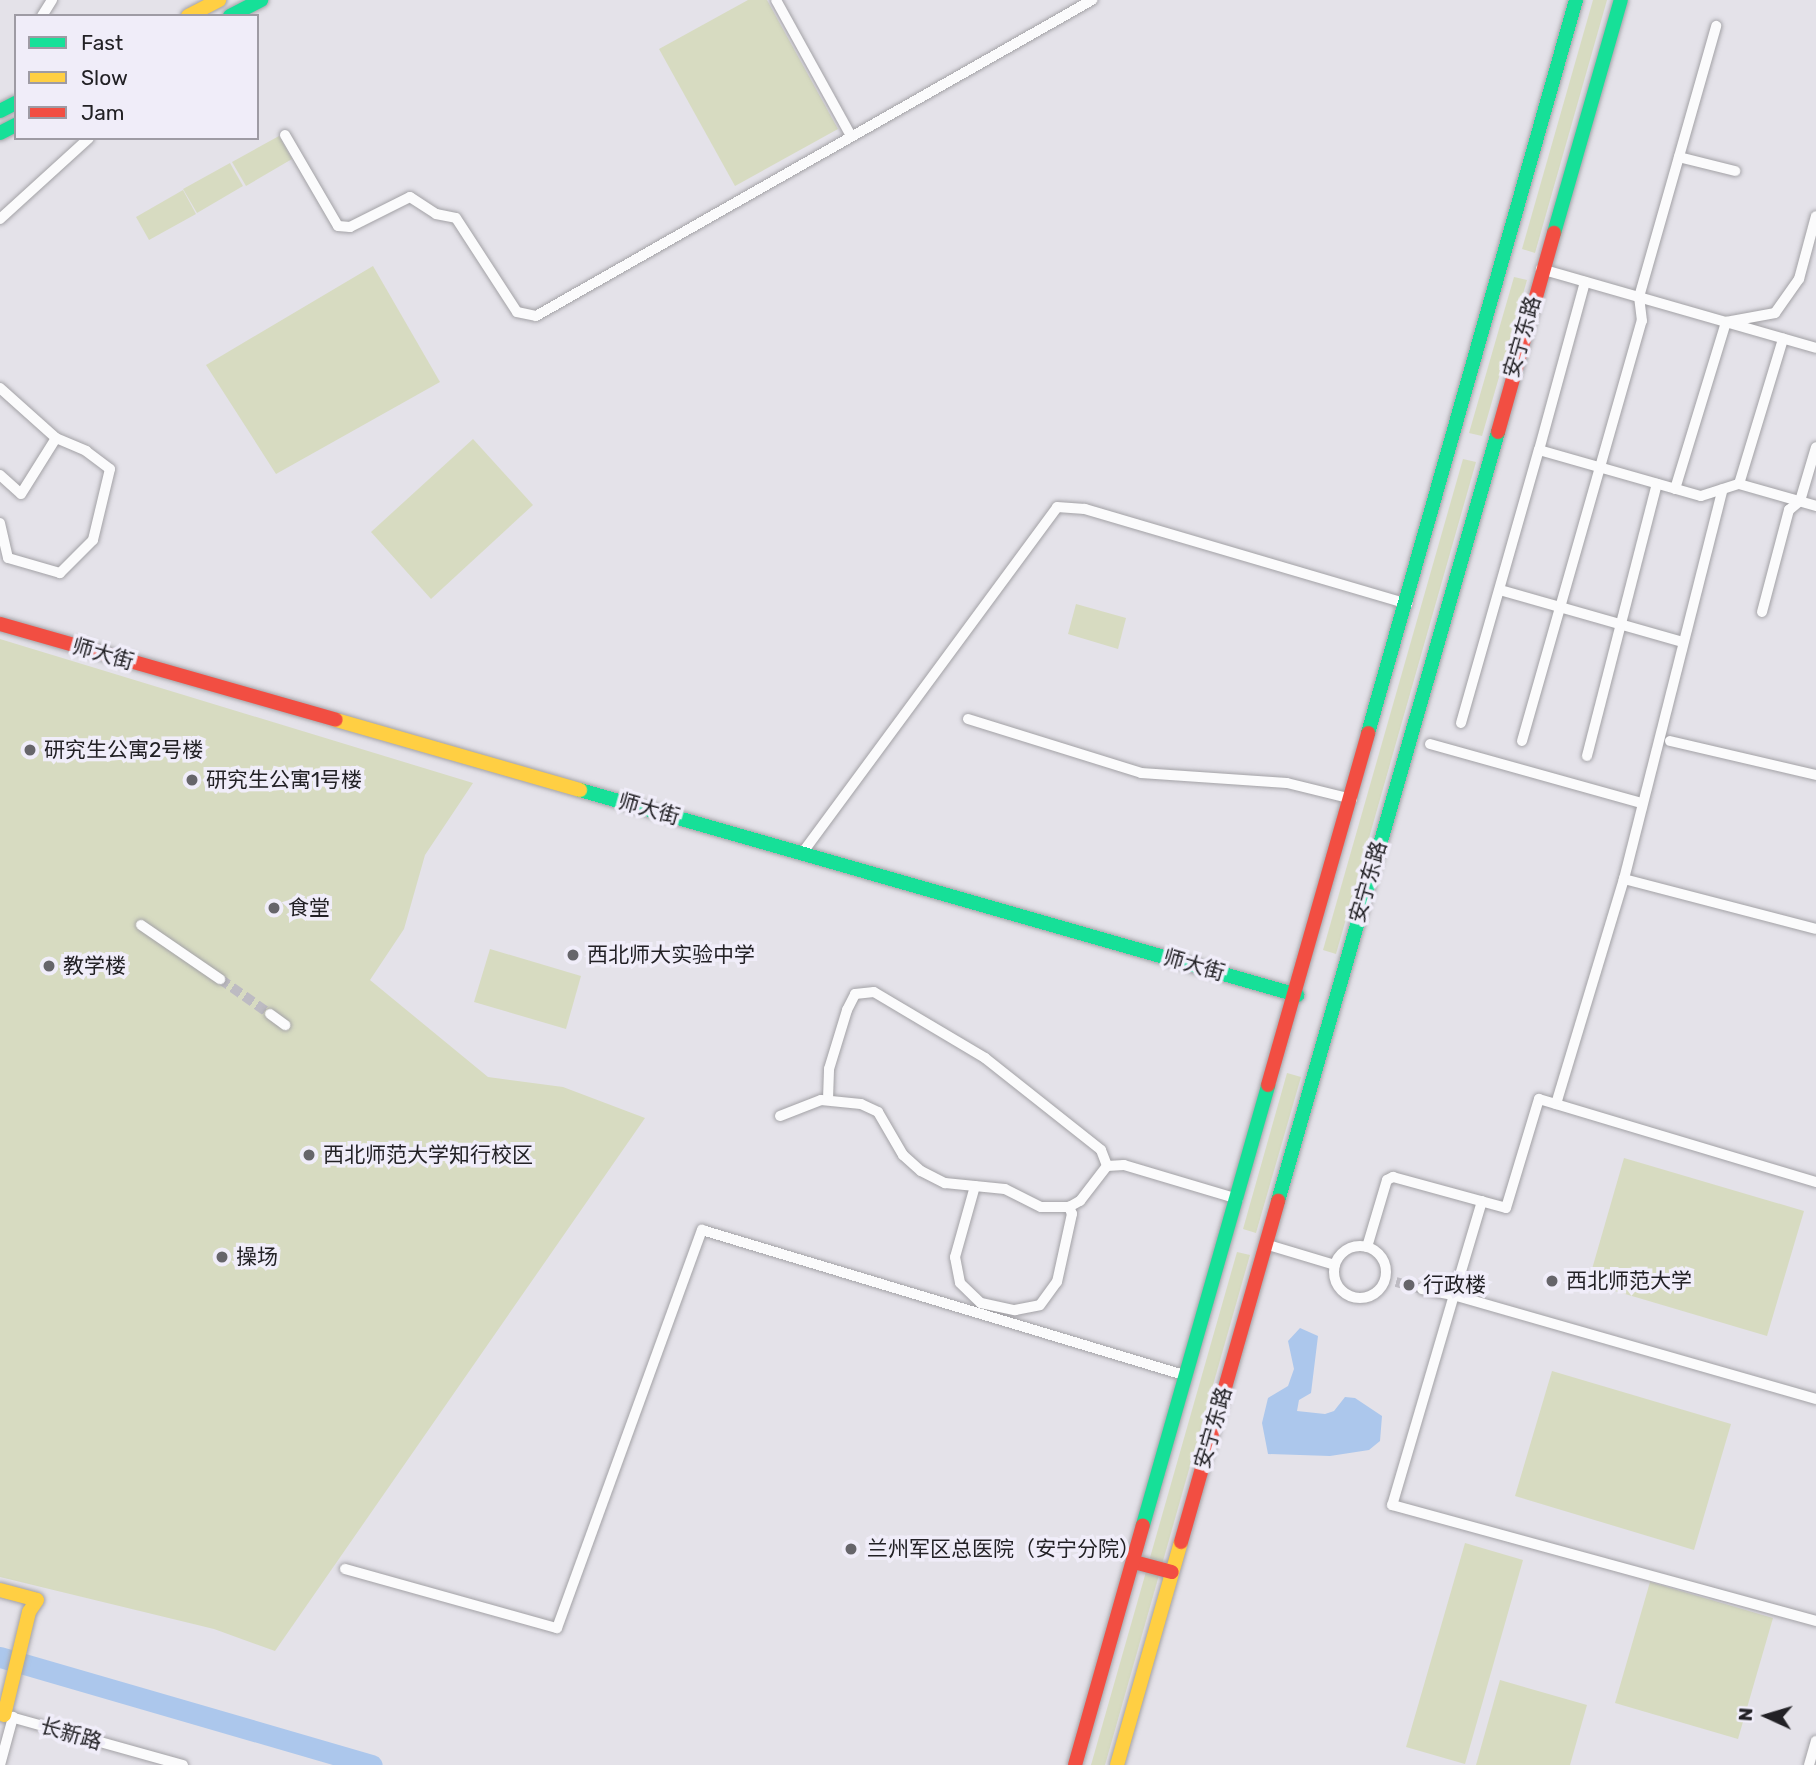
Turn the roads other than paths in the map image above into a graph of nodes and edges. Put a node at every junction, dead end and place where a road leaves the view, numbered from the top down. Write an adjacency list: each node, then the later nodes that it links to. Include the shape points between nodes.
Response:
1 (219, 0): 7 (main road)
2 (264, 0): 8 (main road)
3 (776, 0): 10 (street)
4 (1092, 0): 10 (street)
5 (1576, 0): 37 (main road, 安宁东路)
6 (1621, 0): 17 (main road, 安宁东路)
7 (192, 14)
8 (235, 14)
9 (1717, 26): 13 (street)
10 (850, 134): 11 (street, via 536,317 517,312 456,218 436,214 410,197 350,227 338,226)
11 (285, 135)
12 (87, 140): 16 (street)
13 (1679, 157): 14 (street); 19 (street)
14 (1735, 171)
15 (1816, 216): 20 (street, via 1798,279 1774,313)
16 (0, 219)
17 (1541, 269): 18 (street); 69 (main road, 安宁东路)
18 (1584, 282): 19 (street); 26 (street)
19 (1639, 297): 20 (street); 27 (street, via 1642,321)
20 (1726, 323): 21 (street); 31 (street)
21 (1783, 339): 22 (street); 30 (street)
22 (1816, 348)
23 (0, 388): 24 (street)
24 (56, 438): 28 (street, via 21,494); 35 (street, via 86,451 110,469 93,540 60,573 8,558)
25 (1816, 447): 33 (street)
26 (1539, 450): 27 (street); 36 (street)
27 (1600, 467): 29 (street); 38 (street)
28 (0, 475)
29 (1657, 484): 31 (street); 41 (street)
30 (1739, 484): 32 (street); 33 (street)
31 (1675, 489): 32 (street, via 1701,496)
32 (1723, 489): 42 (street)
33 (1800, 502): 34 (street); 39 (street, via 1789,510)
34 (1816, 506)
35 (0, 523)
36 (1500, 590): 38 (street); 44 (street)
37 (1407, 604): 50 (main road, 安宁东路); 52 (street, via 1085,509 1057,507)
38 (1560, 607): 41 (street); 45 (street)
39 (1762, 612)
40 (0, 624): 52 (main road, 师大街)
41 (1621, 624): 42 (street); 48 (street)
42 (1682, 642): 51 (street)
43 (968, 719): 50 (street, via 1141,773 1287,783)
44 (1461, 723)
45 (1522, 741)
46 (1670, 741): 49 (street)
47 (1430, 744): 51 (street)
48 (1587, 756)
49 (1816, 775)
50 (1352, 800): 57 (main road, 安宁东路)
51 (1641, 803): 53 (street)
52 (803, 852): 57 (main road, 师大街)
53 (1624, 879): 55 (street); 61 (street)
54 (141, 925): 56 (street)
55 (1816, 929)
56 (219, 979)
57 (1297, 995): 66 (main road, 安宁东路)
58 (270, 1014): 59 (street)
59 (285, 1025)
60 (828, 1099): 62 (street); 63 (street, via 829,1069 847,1010 855,994 874,992 985,1058 1101,1150); 65 (street, via 861,1104 877,1112 903,1156 921,1171 946,1182)
61 (1556, 1104): 64 (street); 67 (street, via 1539,1099 1506,1208)
62 (780, 1116)
63 (1107, 1166): 66 (street, via 1124,1165); 68 (street, via 1080,1201)
64 (1816, 1182)
65 (975, 1186): 68 (street, via 1005,1189 1041,1207); 68 (street, via 955,1257 960,1283 981,1303 1015,1310 1040,1305 1057,1282 1072,1214)
66 (1238, 1199): 74 (main road, 安宁东路)
67 (1482, 1202): 70 (street, via 1393,1177 1387,1180); 73 (street)
68 (1069, 1207)
69 (1265, 1244): 71 (street); 78 (main road, 安宁东路)
70 (1367, 1247): 71 (street, via 1348,1249); 71 (street, via 1383,1259 1391,1281 1373,1295 1353,1298 1337,1285)
71 (1335, 1265)
72 (1422, 1289): 73 (street)
73 (1454, 1295): 75 (street); 80 (street, via 1392,1505)
74 (1187, 1376): 76 (main road, 安宁东路); 77 (street, via 702,1230 557,1628)
75 (1816, 1399)
76 (1133, 1562): 78 (main road); 85 (main road, 安宁东路)
77 (345, 1569)
78 (1172, 1572): 86 (main road, 安宁东路)
79 (0, 1590): 81 (main road, via 37,1600)
80 (1816, 1621)
81 (5, 1715): 83 (street); 84 (street, 长新路)
82 (1816, 1741): 87 (street)
83 (0, 1765)
84 (183, 1765)
85 (1075, 1765)
86 (1117, 1765)
87 (1809, 1765)

